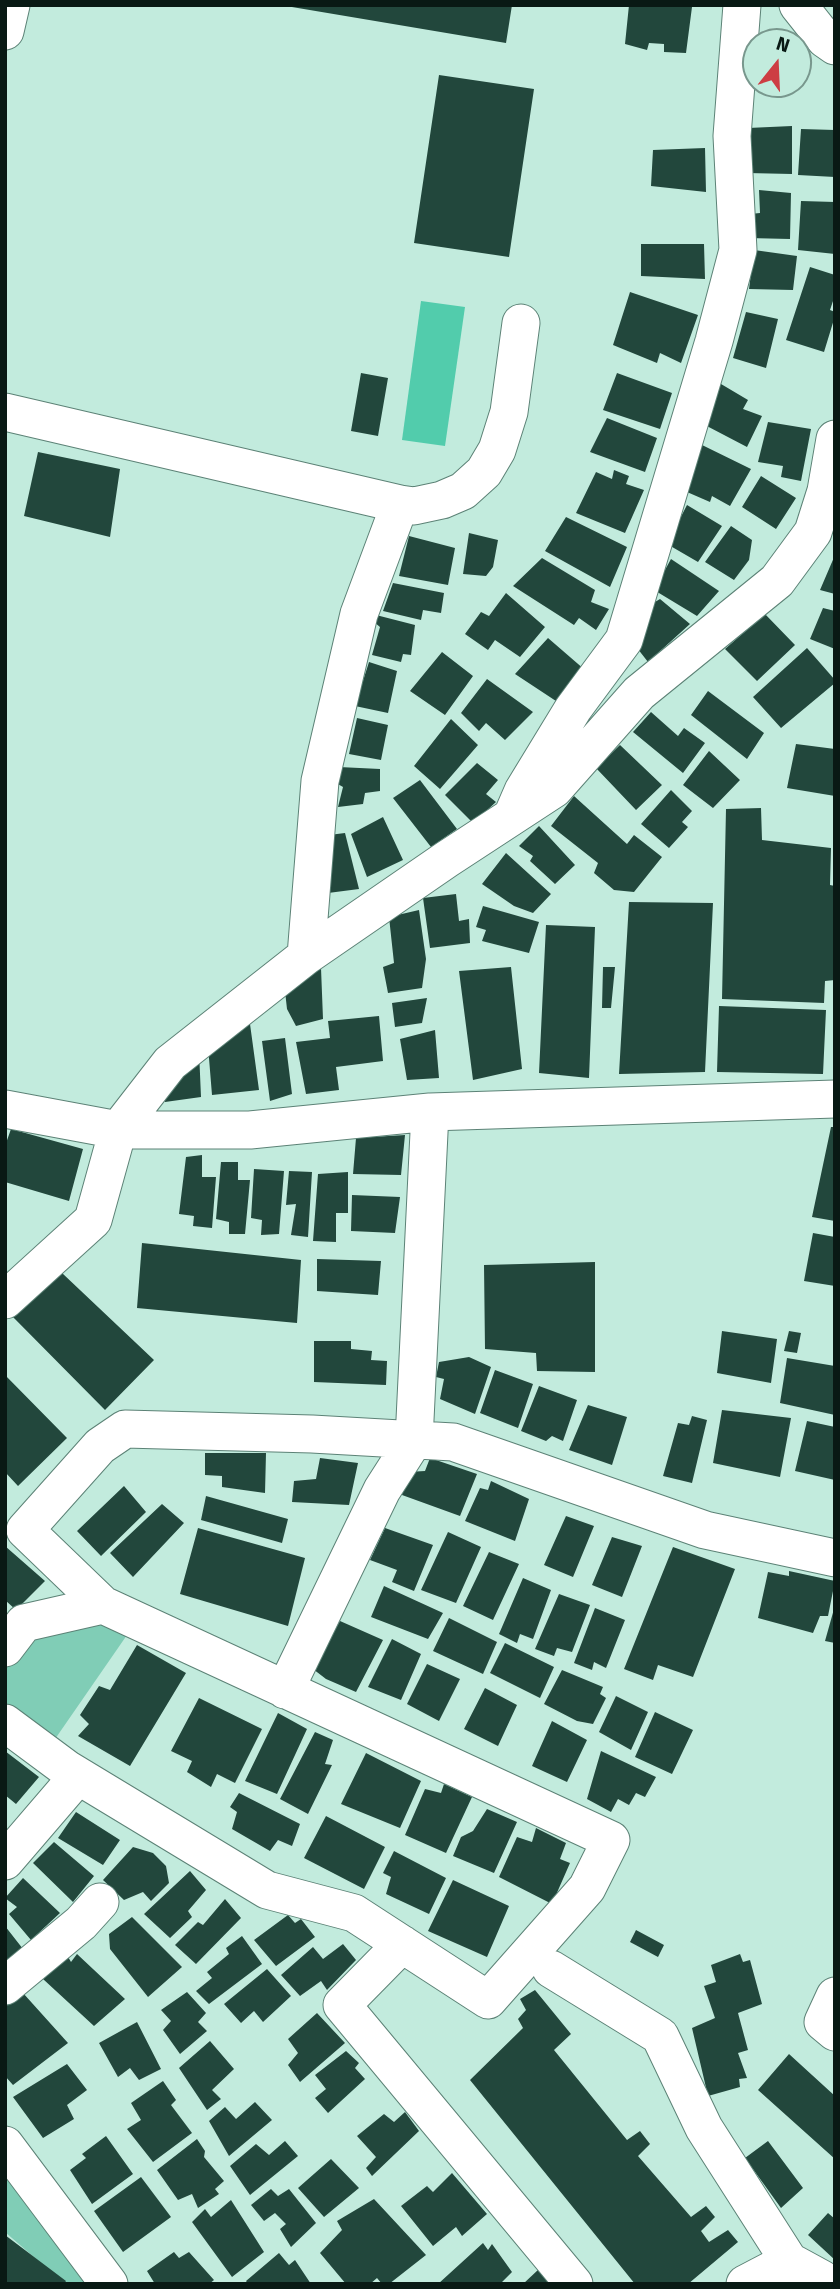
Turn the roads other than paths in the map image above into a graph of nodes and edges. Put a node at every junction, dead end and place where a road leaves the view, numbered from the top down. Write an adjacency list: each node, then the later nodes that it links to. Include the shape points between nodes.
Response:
1 (11, 5): 4 (street)
2 (742, 5): 10 (street, via 732,136 738,250 714,341 625,640 573,709)
3 (799, 5): 5 (street)
4 (5, 31)
5 (835, 46)
6 (520, 323): 9 (street, via 509,412 497,450 484,472 463,491 442,500)
7 (5, 412): 9 (street)
8 (835, 439): 10 (street, via 813,533 777,581 639,694 554,789)
9 (400, 504): 11 (street, via 359,614 320,781)
10 (512, 815): 11 (street)
11 (306, 956): 15 (street, via 170,1063)
12 (835, 1100): 14 (street)
13 (5, 1108): 15 (street)
14 (430, 1112): 15 (street, via 250,1130); 17 (street)
15 (118, 1130): 16 (street, via 93,1220)
16 (5, 1300)
17 (414, 1440): 18 (street, via 125,1429); 19 (street, via 453,1442 705,1530); 22 (street, via 382,1490)
18 (15, 1519): 20 (street)
19 (835, 1558)
20 (103, 1605): 21 (street, via 24,1623); 22 (street)
21 (5, 1648)
22 (285, 1690): 28 (street, via 611,1840 587,1888)
23 (5, 1723): 24 (street)
24 (78, 1776): 25 (street); 27 (street, via 267,1890 354,1913)
25 (5, 1861)
26 (100, 1902): 29 (street)
27 (402, 1944): 28 (street, via 488,2000); 35 (street, via 342,2005)
28 (538, 1961): 33 (street, via 660,2036 704,2128)
29 (5, 1986)
30 (835, 1996): 31 (street, via 823,2022)
31 (835, 2032)
32 (5, 2145): 34 (street)
33 (789, 2261): 36 (street); 37 (street)
34 (109, 2284)
35 (574, 2284)
36 (745, 2284)
37 (824, 2284)

